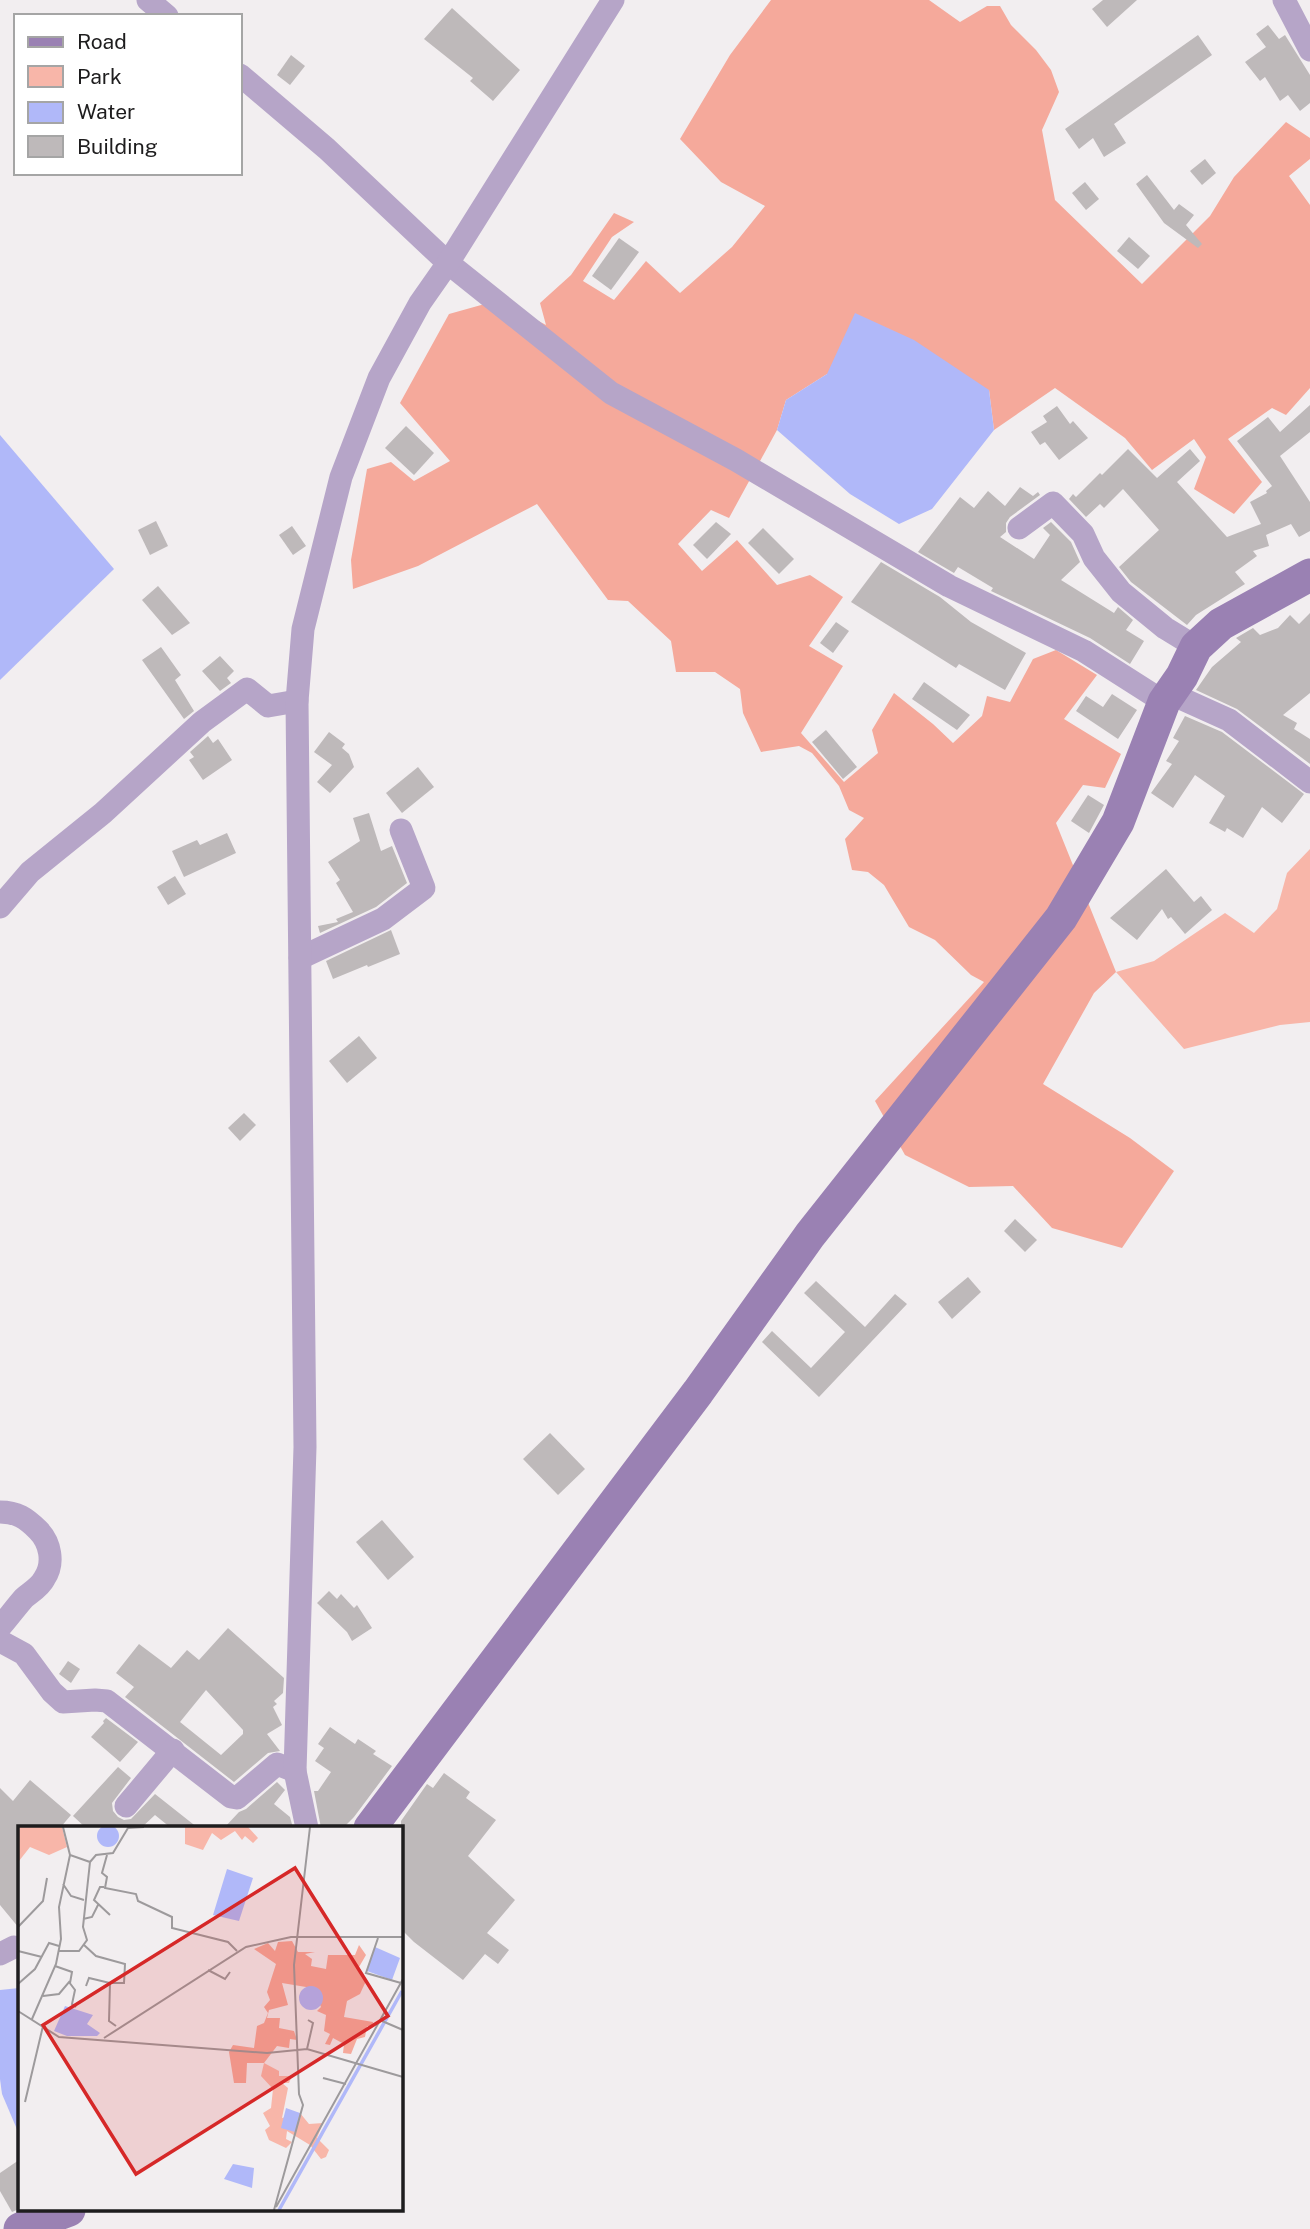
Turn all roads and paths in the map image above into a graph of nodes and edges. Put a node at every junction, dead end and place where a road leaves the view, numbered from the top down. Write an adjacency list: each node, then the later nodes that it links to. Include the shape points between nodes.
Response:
1 (148, 0): 4 (street)
2 (613, 0): 7 (street)
3 (1284, 0): 5 (street)
4 (165, 14)
5 (1310, 50)
6 (242, 77): 7 (street)
7 (448, 263): 11 (street, via 379,378 341,477 303,629); 12 (street, via 611,393 736,460 949,586 1084,651)
8 (1019, 528): 10 (street, via 1053,503 1083,534 1094,558 1121,592)
9 (1310, 575): 10 (main road, via 1221,624)
10 (1196, 647): 12 (main road)
11 (297, 701): 15 (street, via 268,706 247,689 202,722 103,813 30,872); 16 (street)
12 (1164, 702): 13 (street, via 1178,697 1229,720); 24 (main road, via 1118,822 1061,918 810,1235 698,1392)
13 (1310, 782)
14 (401, 830): 16 (street, via 424,888 383,919)
15 (0, 907)
16 (300, 958): 21 (street, via 305,1447)
17 (0, 1512): 18 (street, via 25,1517 46,1538 50,1550 44,1580)
18 (0, 1627)
19 (0, 1641): 20 (street, via 24,1654 63,1702 107,1701)
20 (173, 1750): 21 (street, via 231,1797 237,1798 277,1764); 22 (street)
21 (295, 1771): 23 (street)
22 (126, 1806)
23 (307, 1826)
24 (372, 1826)
25 (64, 2212): 26 (main road)
26 (20, 2229)

